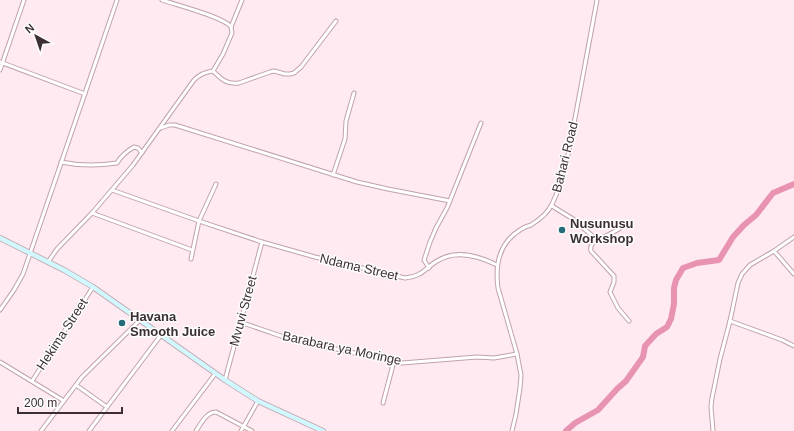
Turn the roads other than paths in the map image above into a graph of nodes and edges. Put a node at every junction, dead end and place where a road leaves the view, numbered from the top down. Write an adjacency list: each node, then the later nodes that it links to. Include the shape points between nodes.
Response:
1 (24, 0): 8 (street)
2 (117, 0): 12 (street)
3 (162, 0): 7 (street, via 216,17)
4 (242, 0): 7 (street)
5 (597, 0): 21 (street, Bahari Road, via 568,154)
6 (336, 21): 10 (street, via 302,67 294,73 270,72 234,84 224,82)
7 (231, 27): 10 (street, via 232,33)
8 (1, 62): 9 (street); 12 (street)
9 (0, 70)
10 (213, 71): 14 (street, via 206,72 194,80)
11 (354, 93): 17 (street, via 346,121 345,139)
12 (85, 94): 16 (street)
13 (481, 123): 20 (street)
14 (159, 129): 15 (street); 17 (street, via 175,125)
15 (142, 153): 16 (street, via 134,147 117,163 107,165 90,166); 19 (street)
16 (62, 162): 31 (street)
17 (333, 175): 20 (street)
18 (216, 184): 23 (street)
19 (112, 190): 22 (street); 23 (street, Ndama Street)
20 (450, 201): 35 (street, via 425,255 425,262)
21 (552, 206): 27 (street, via 573,219); 34 (street, Bahari Road, via 542,217 520,230 506,243)
22 (92, 213): 29 (street); 33 (street)
23 (199, 221): 28 (street, Ndama Street); 29 (street)
24 (619, 229): 27 (street)
25 (794, 237): 30 (street)
26 (0, 238): 31 (street)
27 (597, 240): 40 (street, via 590,248 614,276 610,292 618,308)
28 (262, 242): 35 (street, Ndama Street, via 315,258 405,278 414,277); 42 (street, Mvuvi Street)
29 (192, 250): 32 (street)
30 (774, 251): 36 (street); 41 (street, via 750,265 742,274)
31 (30, 252): 33 (street); 38 (street, via 23,274)
32 (191, 259)
33 (48, 262): 37 (street)
34 (497, 265): 35 (street, Ndama Street, via 460,254 438,260); 45 (street, Bahari Road, via 498,288)
35 (429, 268)
36 (794, 274)
37 (93, 287): 39 (street); 50 (street, Hekima Street)
38 (0, 310)
39 (140, 320): 43 (street); 51 (street)
40 (629, 321)
41 (730, 321): 44 (street); 65 (street, via 712,398)
42 (240, 322): 46 (street, Barabara ya Moringe, via 312,344); 49 (street, Mvuvi Street)
43 (161, 335): 48 (street); 55 (street)
44 (794, 346)
45 (517, 354): 46 (street, Barabara ya Moringe, via 494,358 402,363); 64 (street, Bahari Road, via 521,375)
46 (394, 361): 54 (street)
47 (0, 362): 50 (street)
48 (215, 374): 49 (street); 59 (street)
49 (225, 380): 53 (street)
50 (32, 381): 52 (street)
51 (76, 384): 52 (street); 55 (street)
52 (64, 401): 57 (street)
53 (258, 401): 56 (street); 63 (street)
54 (383, 403)
55 (107, 407): 58 (street)
56 (244, 426): 60 (street, via 214,412 208,415); 61 (street); 62 (street)
57 (41, 431)
58 (89, 431)
59 (172, 431)
60 (196, 431)
61 (242, 431)
62 (252, 431)
63 (323, 431)
64 (512, 431)
65 (713, 431)

